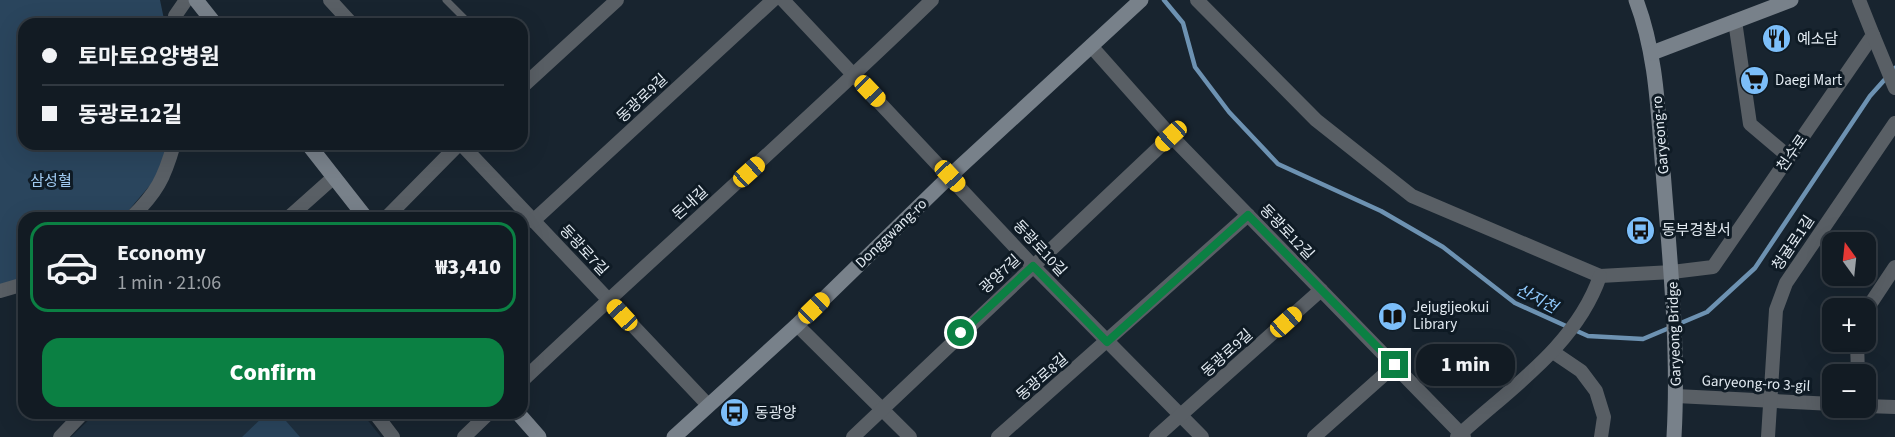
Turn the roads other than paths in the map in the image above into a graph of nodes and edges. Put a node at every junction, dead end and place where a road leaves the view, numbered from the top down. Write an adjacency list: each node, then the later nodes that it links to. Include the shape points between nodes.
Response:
1 (186, 0): 14 (street)
2 (196, 0): 15 (main road)
3 (330, 0): 16 (street)
4 (446, 0): 17 (lane)
5 (617, 0): 23 (street)
6 (773, 0): 41 (street, 동광로9길)
7 (783, 0): 22 (street)
8 (932, 0): 22 (street, 돈내길)
9 (1197, 0): 45 (street, via 1316,120 1412,196)
10 (1636, 0): 21 (main road, Garyeong-ro)
11 (1791, 0): 18 (main road)
12 (1859, 0): 19 (street)
13 (1135, 2): 20 (main road, Donggwang-ro)
14 (175, 18)
15 (210, 18)
16 (346, 18)
17 (464, 18)
18 (1735, 21): 21 (main road); 31 (street, via 1750,124)
19 (1873, 35): 24 (street); 31 (street, 천수로)
20 (1090, 46): 26 (street, 동광로12길); 32 (main road, Donggwang-ro)
21 (1652, 53): 44 (main road, Garyeong-ro)
22 (855, 75): 32 (street); 50 (street, 돈내길)
23 (528, 78)
24 (1895, 88)
25 (1895, 123): 57 (street, 청귤로1길, via 1786,283 1776,310)
26 (1171, 136): 39 (street, 동광로12길); 42 (street, 광양7길)
27 (172, 150): 34 (street, via 153,196)
28 (313, 150): 33 (main road)
29 (454, 150): 37 (street)
30 (466, 150): 38 (street, 동광로7길)
31 (1789, 157): 44 (street, 천수로, via 1713,267)
32 (950, 176): 42 (street, 동광로10길); 51 (main road, Donggwang-ro)
33 (334, 177): 35 (street); 36 (main road)
34 (137, 212)
35 (295, 212)
36 (361, 212)
37 (392, 212)
38 (524, 212)
39 (1248, 215): 47 (street, 동광로12길); 52 (street)
40 (528, 216): 41 (street, 동광로7길)
41 (533, 221): 50 (street, 동광로7길)
42 (1033, 266): 52 (street, 동광로10길); 62 (street, 광양7길)
43 (1895, 267): 49 (street)
44 (1671, 272): 45 (street, 천수로); 56 (main road, Garyeong Bridge)
45 (1600, 276): 53 (street, via 1593,296)
46 (18, 286): 48 (street)
47 (1321, 290): 54 (street, 동광로12길); 63 (street, 동광로9길)
48 (0, 291)
49 (1874, 298)
50 (608, 300): 55 (street, 돈내길); 59 (street, 동광로7길)
51 (797, 325): 59 (main road, Donggwang-ro); 62 (street)
52 (1107, 342): 63 (street, 동광로10길); 76 (street, 동광로8길)
53 (1553, 352): 68 (street); 80 (street, via 1581,371 1596,391 1604,417)
54 (1395, 365): 68 (street, 동광로12길); 79 (street)
55 (528, 375)
56 (1676, 396): 57 (street, Garyeong-ro 3-gil); 81 (main road)
57 (1770, 401): 58 (street, Garyeong-ro 3-gil); 82 (street, 청귤로1길)
58 (1822, 403)
59 (708, 405): 73 (main road, Donggwang-ro)
60 (1876, 406): 61 (street)
61 (1895, 407)
62 (882, 408): 74 (street, 광양7길); 75 (street)
63 (1181, 416): 77 (street, 동광로9길); 78 (street, 동광로10길)
64 (77, 419): 69 (street)
65 (379, 419): 70 (street)
66 (483, 419): 71 (street)
67 (523, 419): 72 (main road)
68 (1461, 436)
69 (60, 437)
70 (393, 437)
71 (464, 437)
72 (539, 437)
73 (674, 437)
74 (853, 437)
75 (910, 437)
76 (998, 437)
77 (1156, 437)
78 (1202, 437)
79 (1314, 437)
80 (1600, 437)
81 (1674, 437)
82 (1768, 437)

